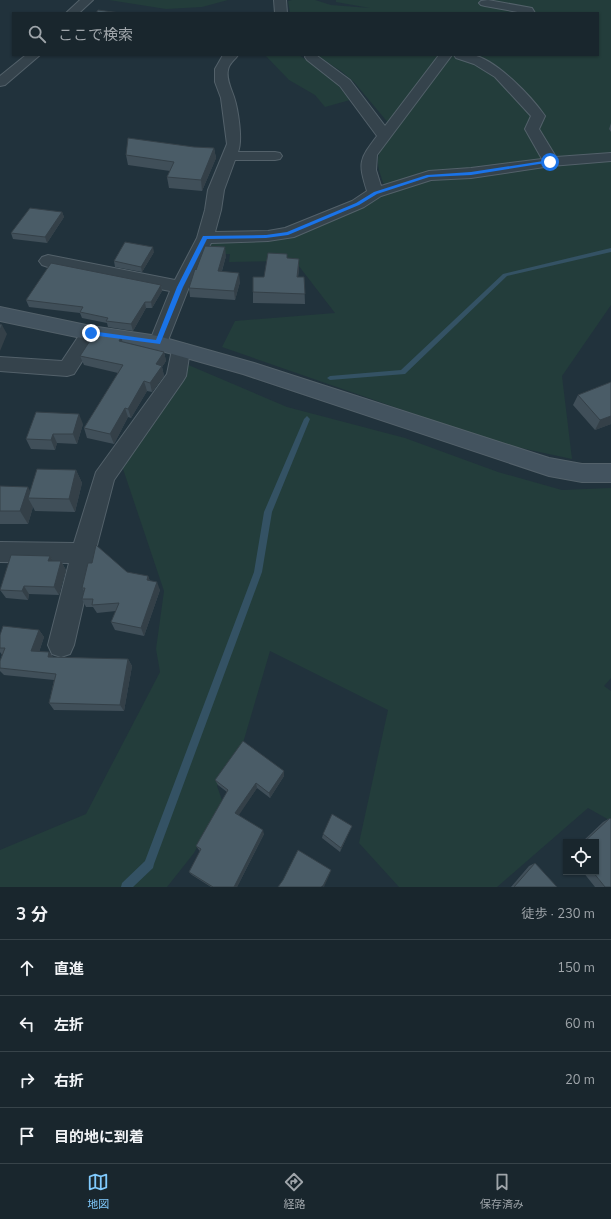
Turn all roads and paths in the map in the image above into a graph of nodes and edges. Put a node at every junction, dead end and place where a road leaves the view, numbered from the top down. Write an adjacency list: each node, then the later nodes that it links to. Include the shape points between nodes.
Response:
1 (87, 0): 4 (street)
2 (280, 0): 5 (street)
3 (485, 3): 6 (street)
4 (73, 12)
5 (281, 12)
6 (529, 12)
7 (33, 56): 12 (street)
8 (230, 56): 14 (street, via 221,69 234,144)
9 (309, 56): 13 (street, via 345,83)
10 (445, 56): 13 (street)
11 (463, 56): 17 (street, via 479,61 500,74 538,116 532,129)
12 (0, 82)
13 (384, 135): 18 (street, via 370,155 368,170)
14 (229, 156): 15 (street); 19 (street, via 216,190)
15 (275, 156)
16 (611, 157): 17 (street)
17 (551, 162): 18 (street, via 471,174 429,176)
18 (375, 193): 19 (street, via 358,204 288,233)
19 (205, 238): 21 (street)
20 (48, 261): 21 (street)
21 (180, 287): 24 (street)
22 (0, 314): 23 (street)
23 (91, 333): 24 (street); 26 (street, via 67,369)
24 (158, 343): 25 (street)
25 (181, 350): 27 (street, via 247,368 550,467 582,473); 29 (street, via 176,376 104,478)
26 (0, 364)
27 (611, 473)
28 (0, 552): 29 (street)
29 (83, 553): 30 (street)
30 (61, 645)

